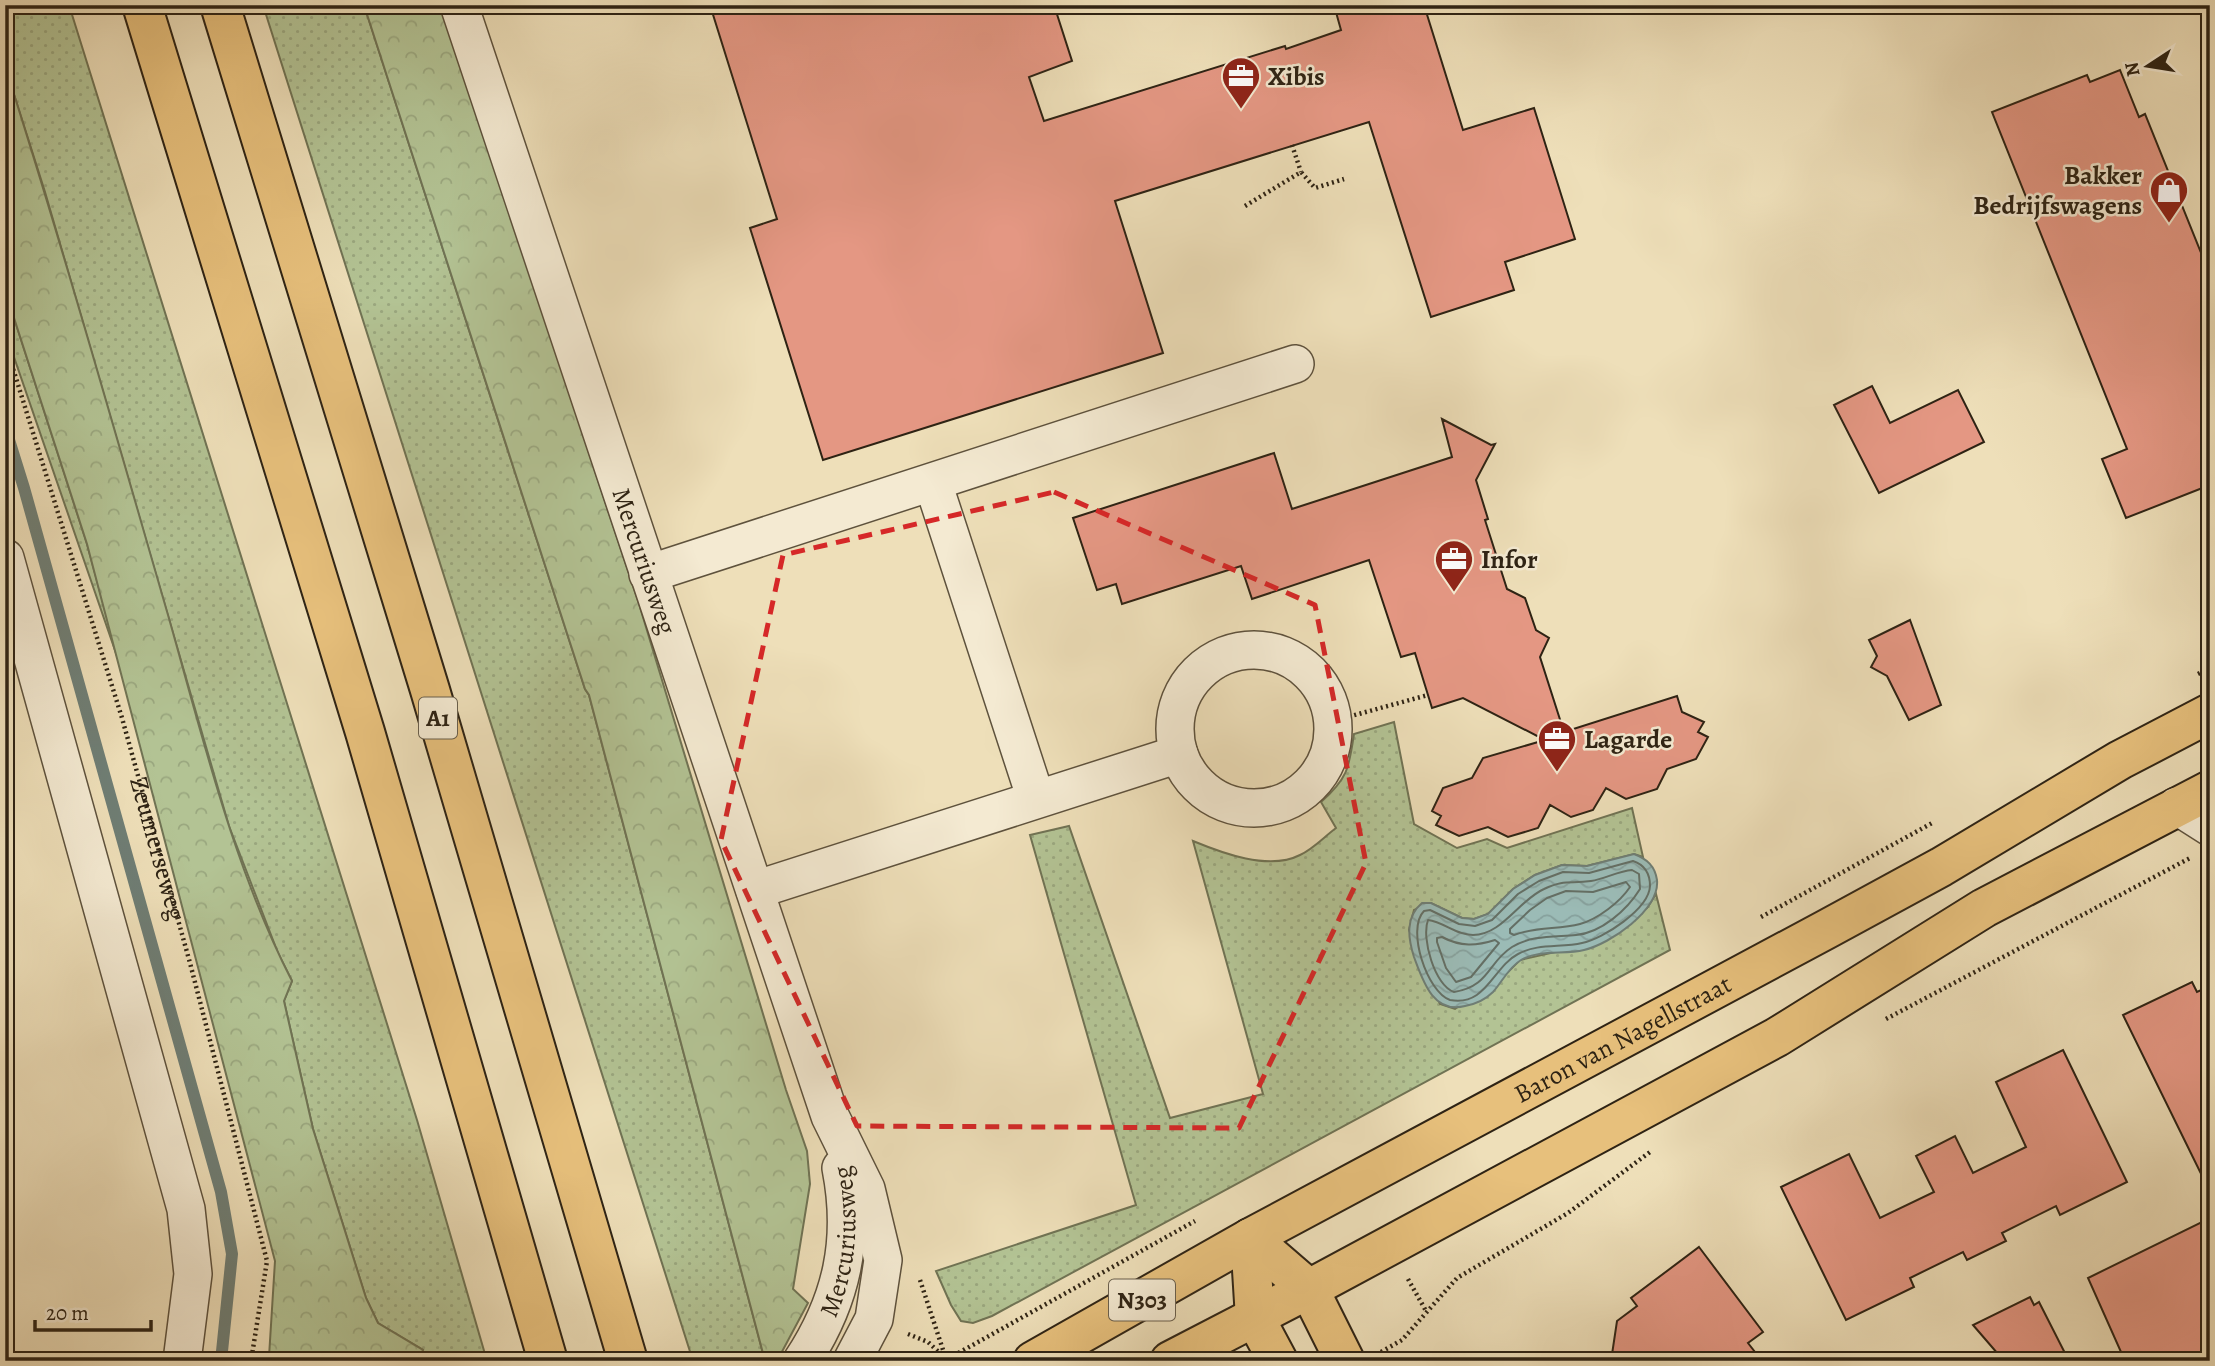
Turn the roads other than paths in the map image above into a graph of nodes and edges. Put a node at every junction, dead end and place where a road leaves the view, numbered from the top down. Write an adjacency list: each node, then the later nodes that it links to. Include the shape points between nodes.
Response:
1 (142, 5): 20 (main road, via 365,732)
2 (220, 5): 21 (main road, A1, via 430,690)
3 (459, 5): 7 (street, Mercuriusweg)
4 (1296, 364): 5 (street)
5 (933, 483): 7 (street); 11 (street)
6 (5, 558): 19 (street, via 186,1209 193,1274)
7 (649, 574): 13 (street, Mercuriusweg)
8 (2210, 713): 15 (main road, Baron van Nagellstraat, via 2120,760 1941,867)
9 (1179, 754): 9 (street, via 1174,727 1179,701 1193,678 1213,661 1238,651 1265,650 1290,658 1312,674 1327,696 1333,721 1332,747 1322,771 1305,790 1283,803 1258,809 1232,806 1191,777); 11 (street)
10 (2193, 798): 12 (street); 16 (main road, via 1984,908 1777,1037)
11 (1036, 799): 13 (street)
12 (2204, 841)
13 (755, 890): 14 (street, Mercuriusweg)
14 (831, 1116): 22 (street, Mercuriusweg, via 846,1194 845,1257 833,1302); 23 (street, Mercuriusweg, via 866,1189 883,1261 874,1319)
15 (1250, 1238): 16 (main road); 17 (main road); 24 (main road, Baron van Nagellstraat / N303)
16 (1309, 1289): 17 (main road); 18 (main road)
17 (1255, 1318): 25 (main road, N303); 26 (main road)
18 (1361, 1358)
19 (182, 1361)
20 (548, 1361)
21 (628, 1361)
22 (802, 1361)
23 (852, 1361)
24 (1033, 1361)
25 (1170, 1361)
26 (1278, 1361)

